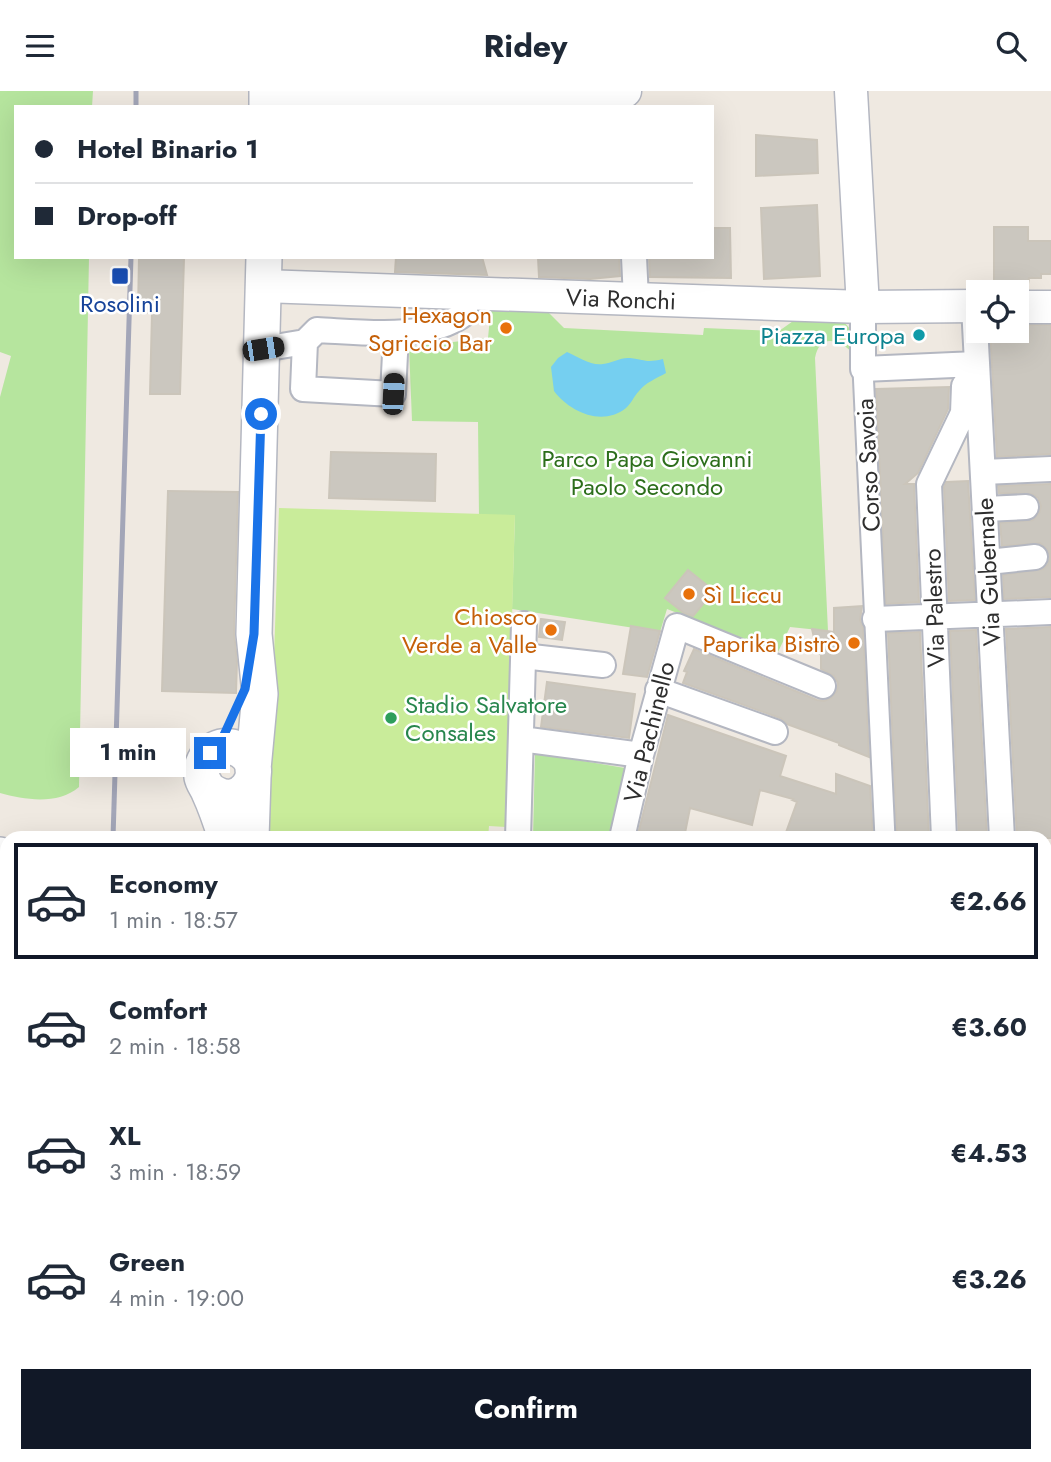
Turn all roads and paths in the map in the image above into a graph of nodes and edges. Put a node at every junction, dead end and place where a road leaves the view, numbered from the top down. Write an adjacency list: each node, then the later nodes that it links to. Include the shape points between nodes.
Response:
1 (625, 91): 3 (street)
2 (851, 91): 10 (street, Corso Savoia)
3 (515, 99): 4 (street)
4 (302, 105)
5 (634, 259): 8 (street)
6 (264, 272): 7 (street, Via Ronchi); 16 (main road)
7 (468, 294): 8 (street, Via Ronchi); 13 (street, via 464,314 453,322)
8 (636, 299): 10 (street, Via Ronchi)
9 (966, 306): 10 (street, Via Ronchi)
10 (863, 307): 17 (street, Corso Savoia)
11 (1029, 307): 12 (street)
12 (1051, 307)
13 (396, 334): 14 (street, via 317,330); 14 (street, via 393,394 303,389)
14 (305, 342): 16 (street)
15 (974, 343): 18 (street, Via Gubernale)
16 (263, 349): 30 (main road)
17 (863, 369): 18 (street); 28 (street, Corso Savoia)
18 (972, 374): 20 (street, Via Gubernale); 27 (street, Via Palestro, via 963,413 929,484)
19 (1051, 469): 20 (street)
20 (983, 472): 22 (street, Via Gubernale)
21 (1026, 507): 22 (street)
22 (985, 509): 24 (street, Via Gubernale)
23 (1035, 557): 24 (street)
24 (988, 562): 26 (street, Via Gubernale)
25 (1051, 612): 26 (street)
26 (991, 615): 27 (street); 47 (street, Via Gubernale)
27 (933, 618): 28 (street); 46 (street, Via Palestro)
28 (875, 619): 45 (street, Corso Savoia)
29 (524, 624): 31 (street)
30 (254, 634): 37 (main road, via 245,689); 39 (main road, via 260,694)
31 (523, 656): 32 (street); 36 (street)
32 (603, 665)
33 (823, 686): 34 (street, Via Pachinello, via 677,627)
34 (658, 689): 35 (street); 38 (street, Via Pachinello)
35 (775, 732)
36 (521, 739): 38 (street); 43 (street)
37 (218, 748): 39 (main road, via 241,750); 40 (main road, via 202,768)
38 (641, 755): 44 (street, Via Pachinello)
39 (253, 773): 40 (main road, via 245,792 230,798); 42 (main road)
40 (208, 789): 41 (main road)
41 (223, 831)
42 (251, 831)
43 (518, 831)
44 (624, 831)
45 (886, 831)
46 (944, 831)
47 (1002, 831)

